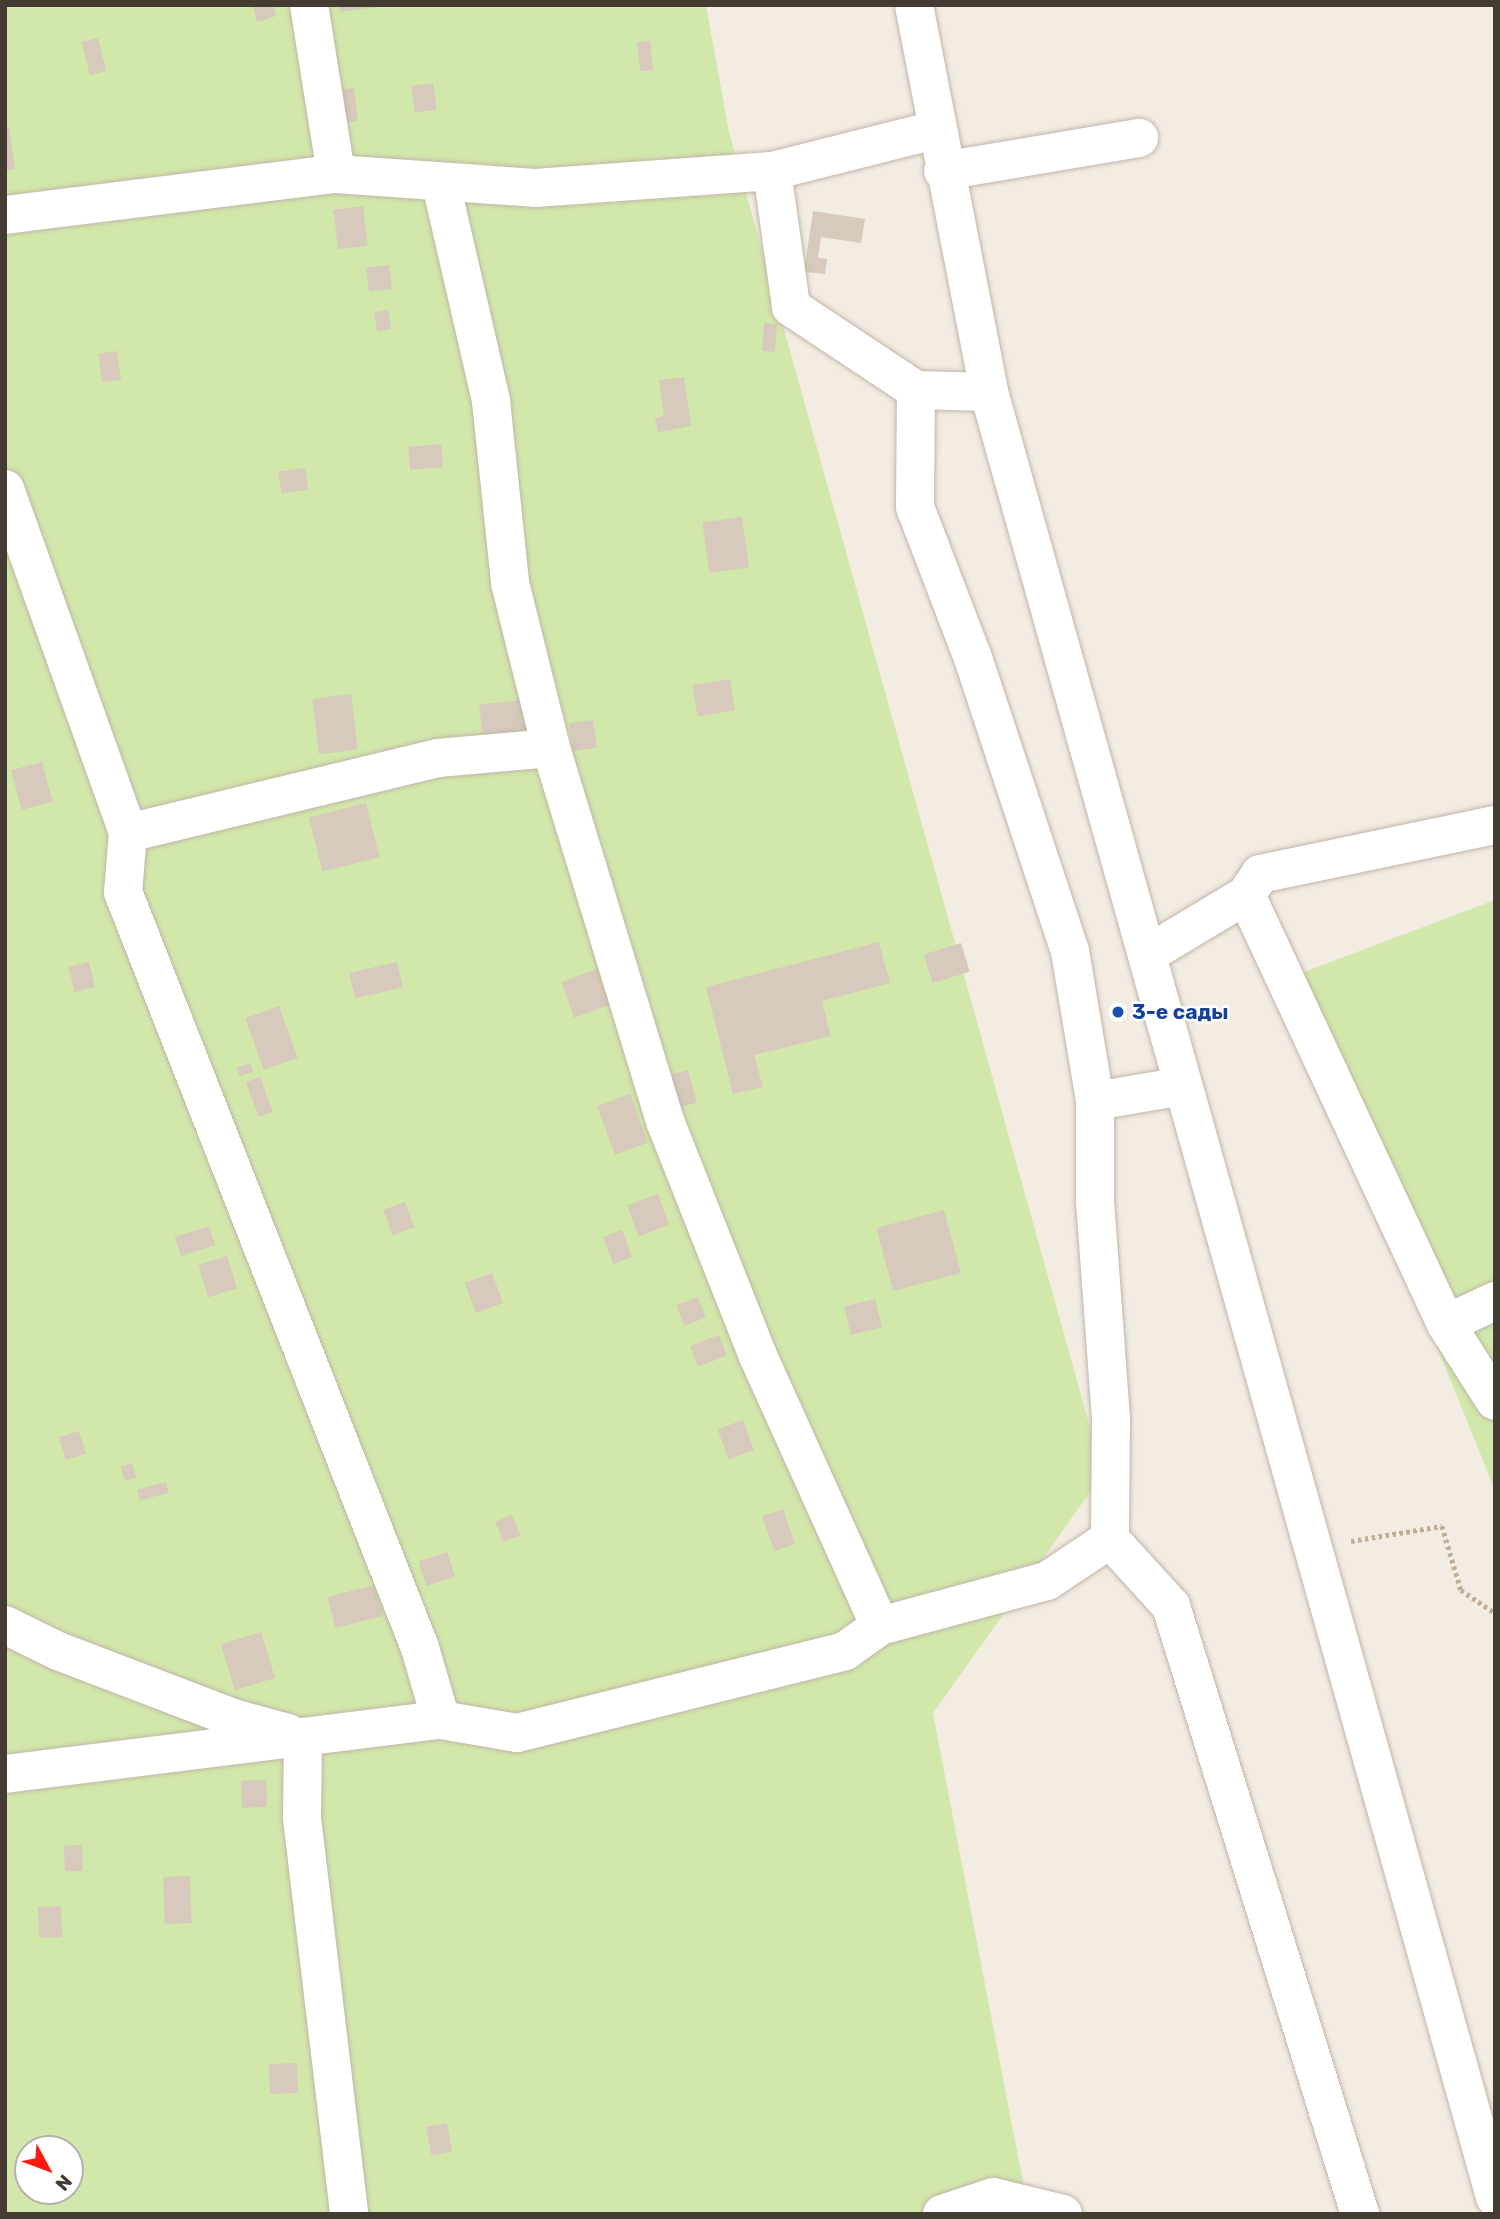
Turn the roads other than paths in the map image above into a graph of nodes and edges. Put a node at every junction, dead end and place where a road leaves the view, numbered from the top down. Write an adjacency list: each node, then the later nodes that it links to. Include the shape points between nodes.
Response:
1 (309, 5): 7 (street)
2 (914, 5): 3 (street)
3 (935, 130): 5 (street); 6 (street)
4 (1139, 138): 6 (street)
5 (772, 171): 8 (street, via 535,188); 10 (street, via 791,307)
6 (943, 171): 11 (street)
7 (336, 174): 8 (street); 9 (street)
8 (441, 184): 13 (street, via 491,401 510,583)
9 (5, 215)
10 (916, 390): 11 (street); 19 (street, via 915,507 973,658 1070,951)
11 (989, 392): 17 (street)
12 (5, 489): 15 (street)
13 (551, 748): 15 (street, via 438,758); 25 (street, via 665,1121 758,1356)
14 (1495, 825): 16 (street, via 1260,874)
15 (128, 833): 26 (street, via 123,892 415,1635)
16 (1246, 895): 17 (street); 21 (street)
17 (1149, 954): 18 (street)
18 (1183, 1086): 19 (street); 29 (street)
19 (1095, 1101): 23 (street, via 1096,1200 1111,1418)
20 (1495, 1301): 21 (street)
21 (1446, 1324): 22 (street)
22 (1495, 1401)
23 (1110, 1539): 25 (street, via 1047,1581); 33 (street, via 1171,1606)
24 (5, 1625): 27 (street, via 58,1651 233,1718)
25 (880, 1626): 26 (street, via 845,1651 517,1733)
26 (441, 1720): 27 (street)
27 (303, 1737): 28 (street); 30 (street, via 302,1818)
28 (5, 1774)
29 (1495, 2197)
30 (349, 2214)
31 (942, 2214): 32 (street, via 993,2197)
32 (1063, 2214)
33 (1360, 2214)

